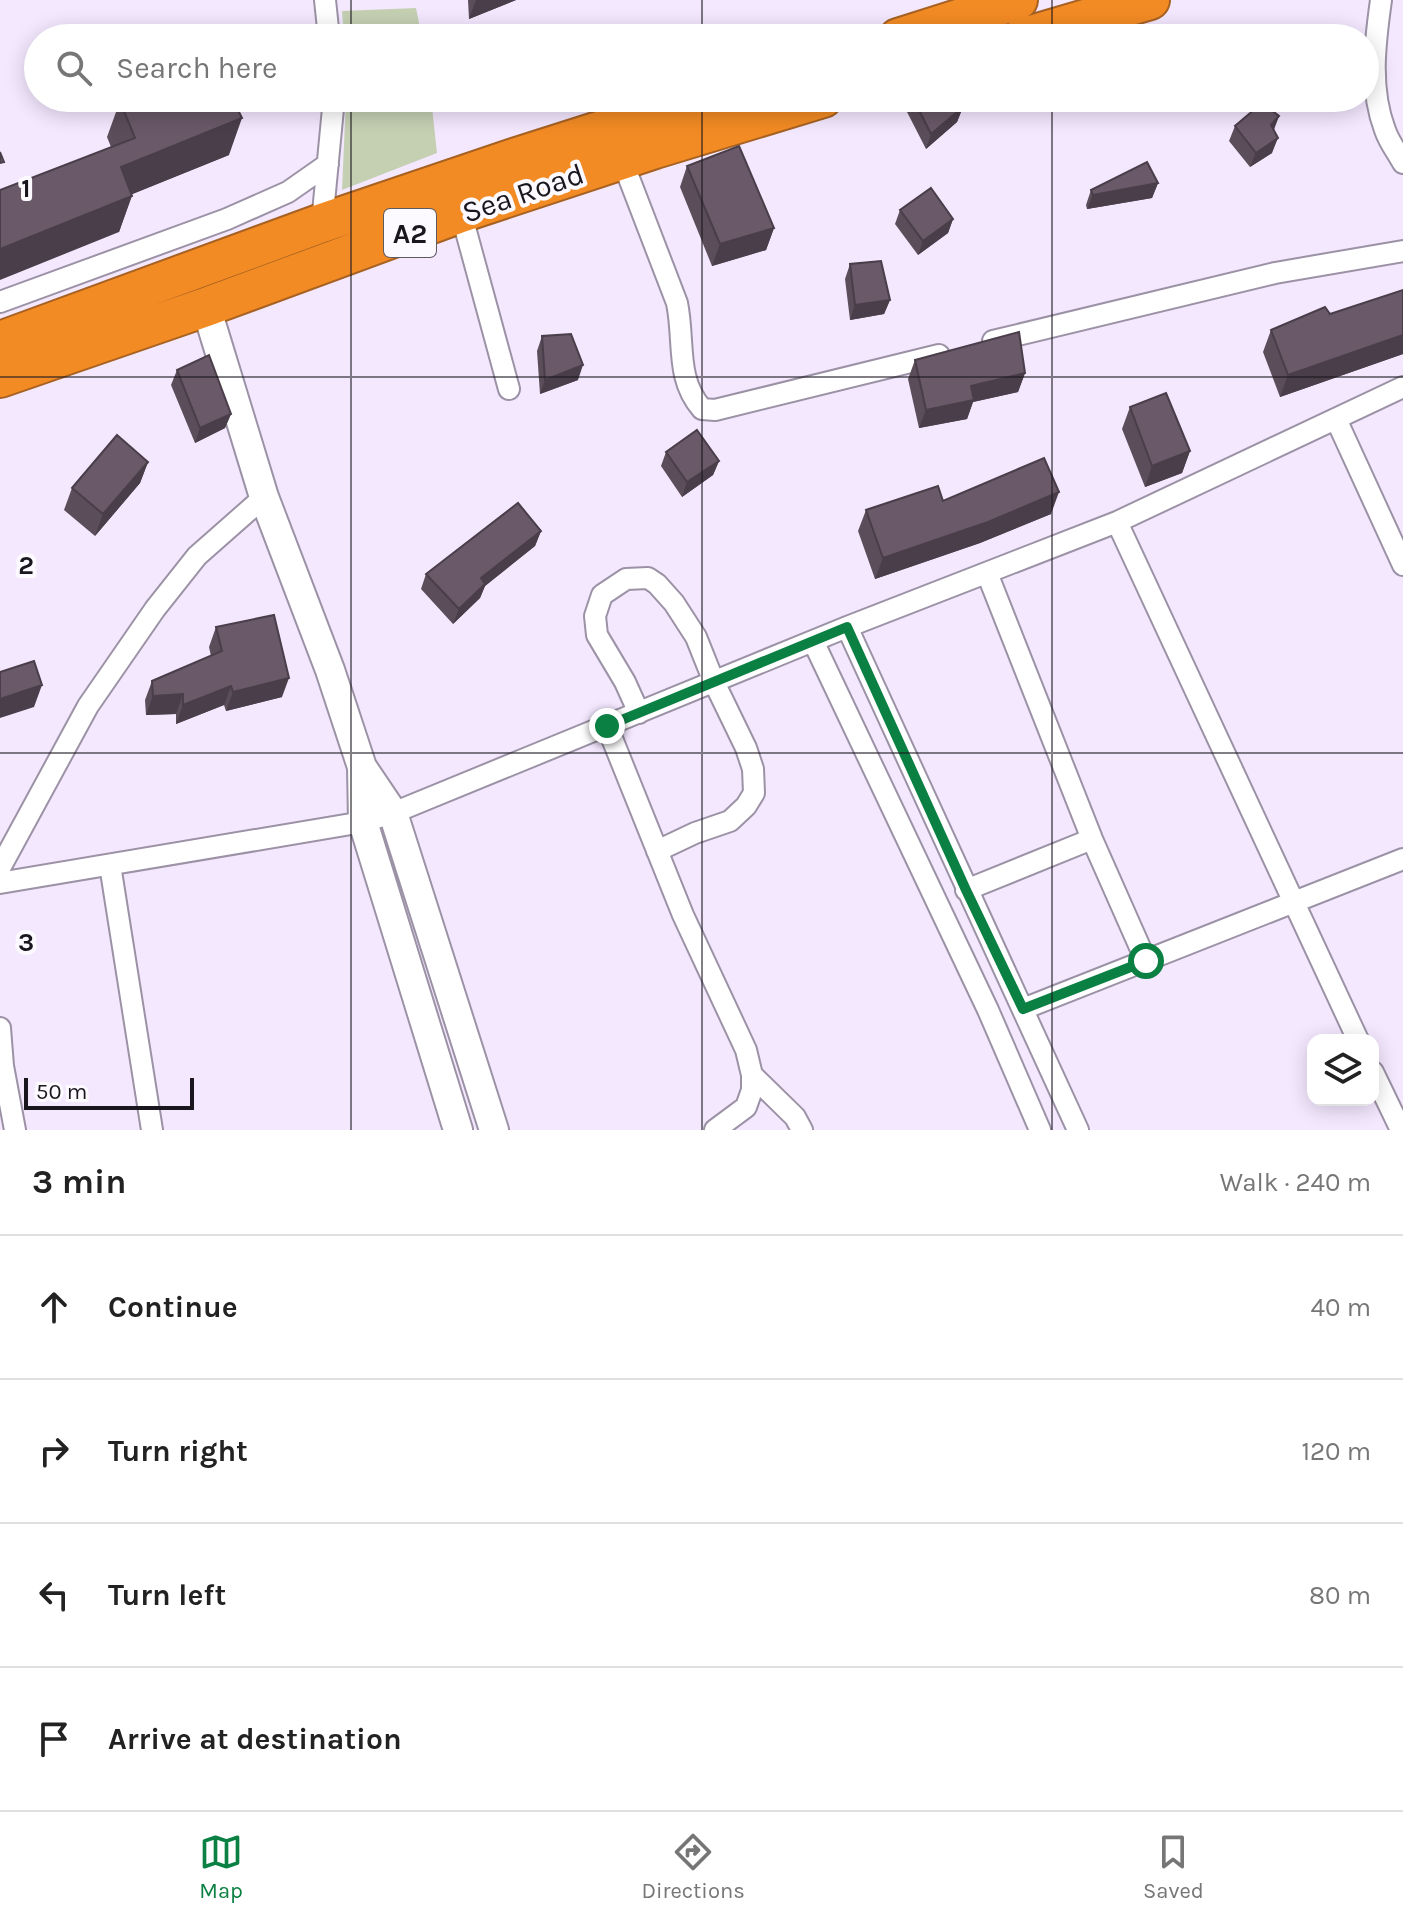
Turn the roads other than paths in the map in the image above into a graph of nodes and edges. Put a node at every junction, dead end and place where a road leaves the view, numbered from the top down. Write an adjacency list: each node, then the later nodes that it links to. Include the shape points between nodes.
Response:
1 (325, 0): 5 (street)
2 (1018, 0): 6 (highway)
3 (1150, 0): 7 (highway)
4 (1381, 0): 8 (street)
5 (328, 24)
6 (942, 24)
7 (1069, 24)
8 (1378, 24)
9 (1379, 108): 14 (street, via 1385,132)
10 (333, 112): 15 (street)
11 (659, 112): 17 (highway, Sea Road / A2)
12 (778, 112): 13 (highway, Sea Road / A2)
13 (622, 160): 16 (highway, Sea Road / A2); 19 (street, via 677,303 684,381 702,409 1275,273)
14 (1403, 163)
15 (328, 164): 17 (street); 18 (street)
16 (461, 213): 21 (highway, Sea Road / A2); 25 (street)
17 (322, 223): 18 (highway, Sea Road / A2)
18 (231, 237): 20 (street); 22 (highway, Sea Road / A2)
19 (1403, 251)
20 (0, 302)
21 (206, 307): 23 (highway, Sea Road / A2); 27 (main road)
22 (0, 341)
23 (0, 378)
24 (1403, 387): 26 (street)
25 (509, 389)
26 (1336, 419): 28 (street); 29 (street)
27 (264, 497): 36 (main road); 43 (street, via 197,556 155,609 88,706)
28 (1117, 522): 30 (street); 46 (street)
29 (1403, 565)
30 (987, 573): 31 (street); 39 (street)
31 (847, 627): 32 (street); 45 (street)
32 (813, 641): 33 (street); 59 (street)
33 (714, 682): 34 (street); 34 (street, via 696,637 674,603 648,578 626,579 602,595 595,616 597,635); 40 (street, via 746,748 754,793 730,821)
34 (639, 713): 35 (street)
35 (607, 726): 37 (street); 40 (street)
36 (362, 767): 37 (main road); 38 (main road)
37 (393, 813): 38 (street); 56 (main road)
38 (363, 822): 42 (street); 55 (main road)
39 (1092, 839): 45 (street); 47 (street)
40 (657, 851): 51 (street, via 746,1050)
41 (1403, 859): 46 (street)
42 (110, 865): 44 (street); 54 (street)
43 (0, 868)
44 (0, 883)
45 (966, 890): 48 (street)
46 (1293, 903): 47 (street); 50 (street)
47 (1146, 961): 48 (street)
48 (1023, 1009): 60 (street)
49 (0, 1028): 53 (street)
50 (1355, 1034)
51 (752, 1075): 57 (street, via 746,1107); 58 (street)
52 (1379, 1084): 61 (street)
53 (15, 1130)
54 (152, 1130)
55 (458, 1130)
56 (494, 1130)
57 (715, 1130)
58 (802, 1130)
59 (1040, 1130)
60 (1078, 1130)
61 (1401, 1130)

